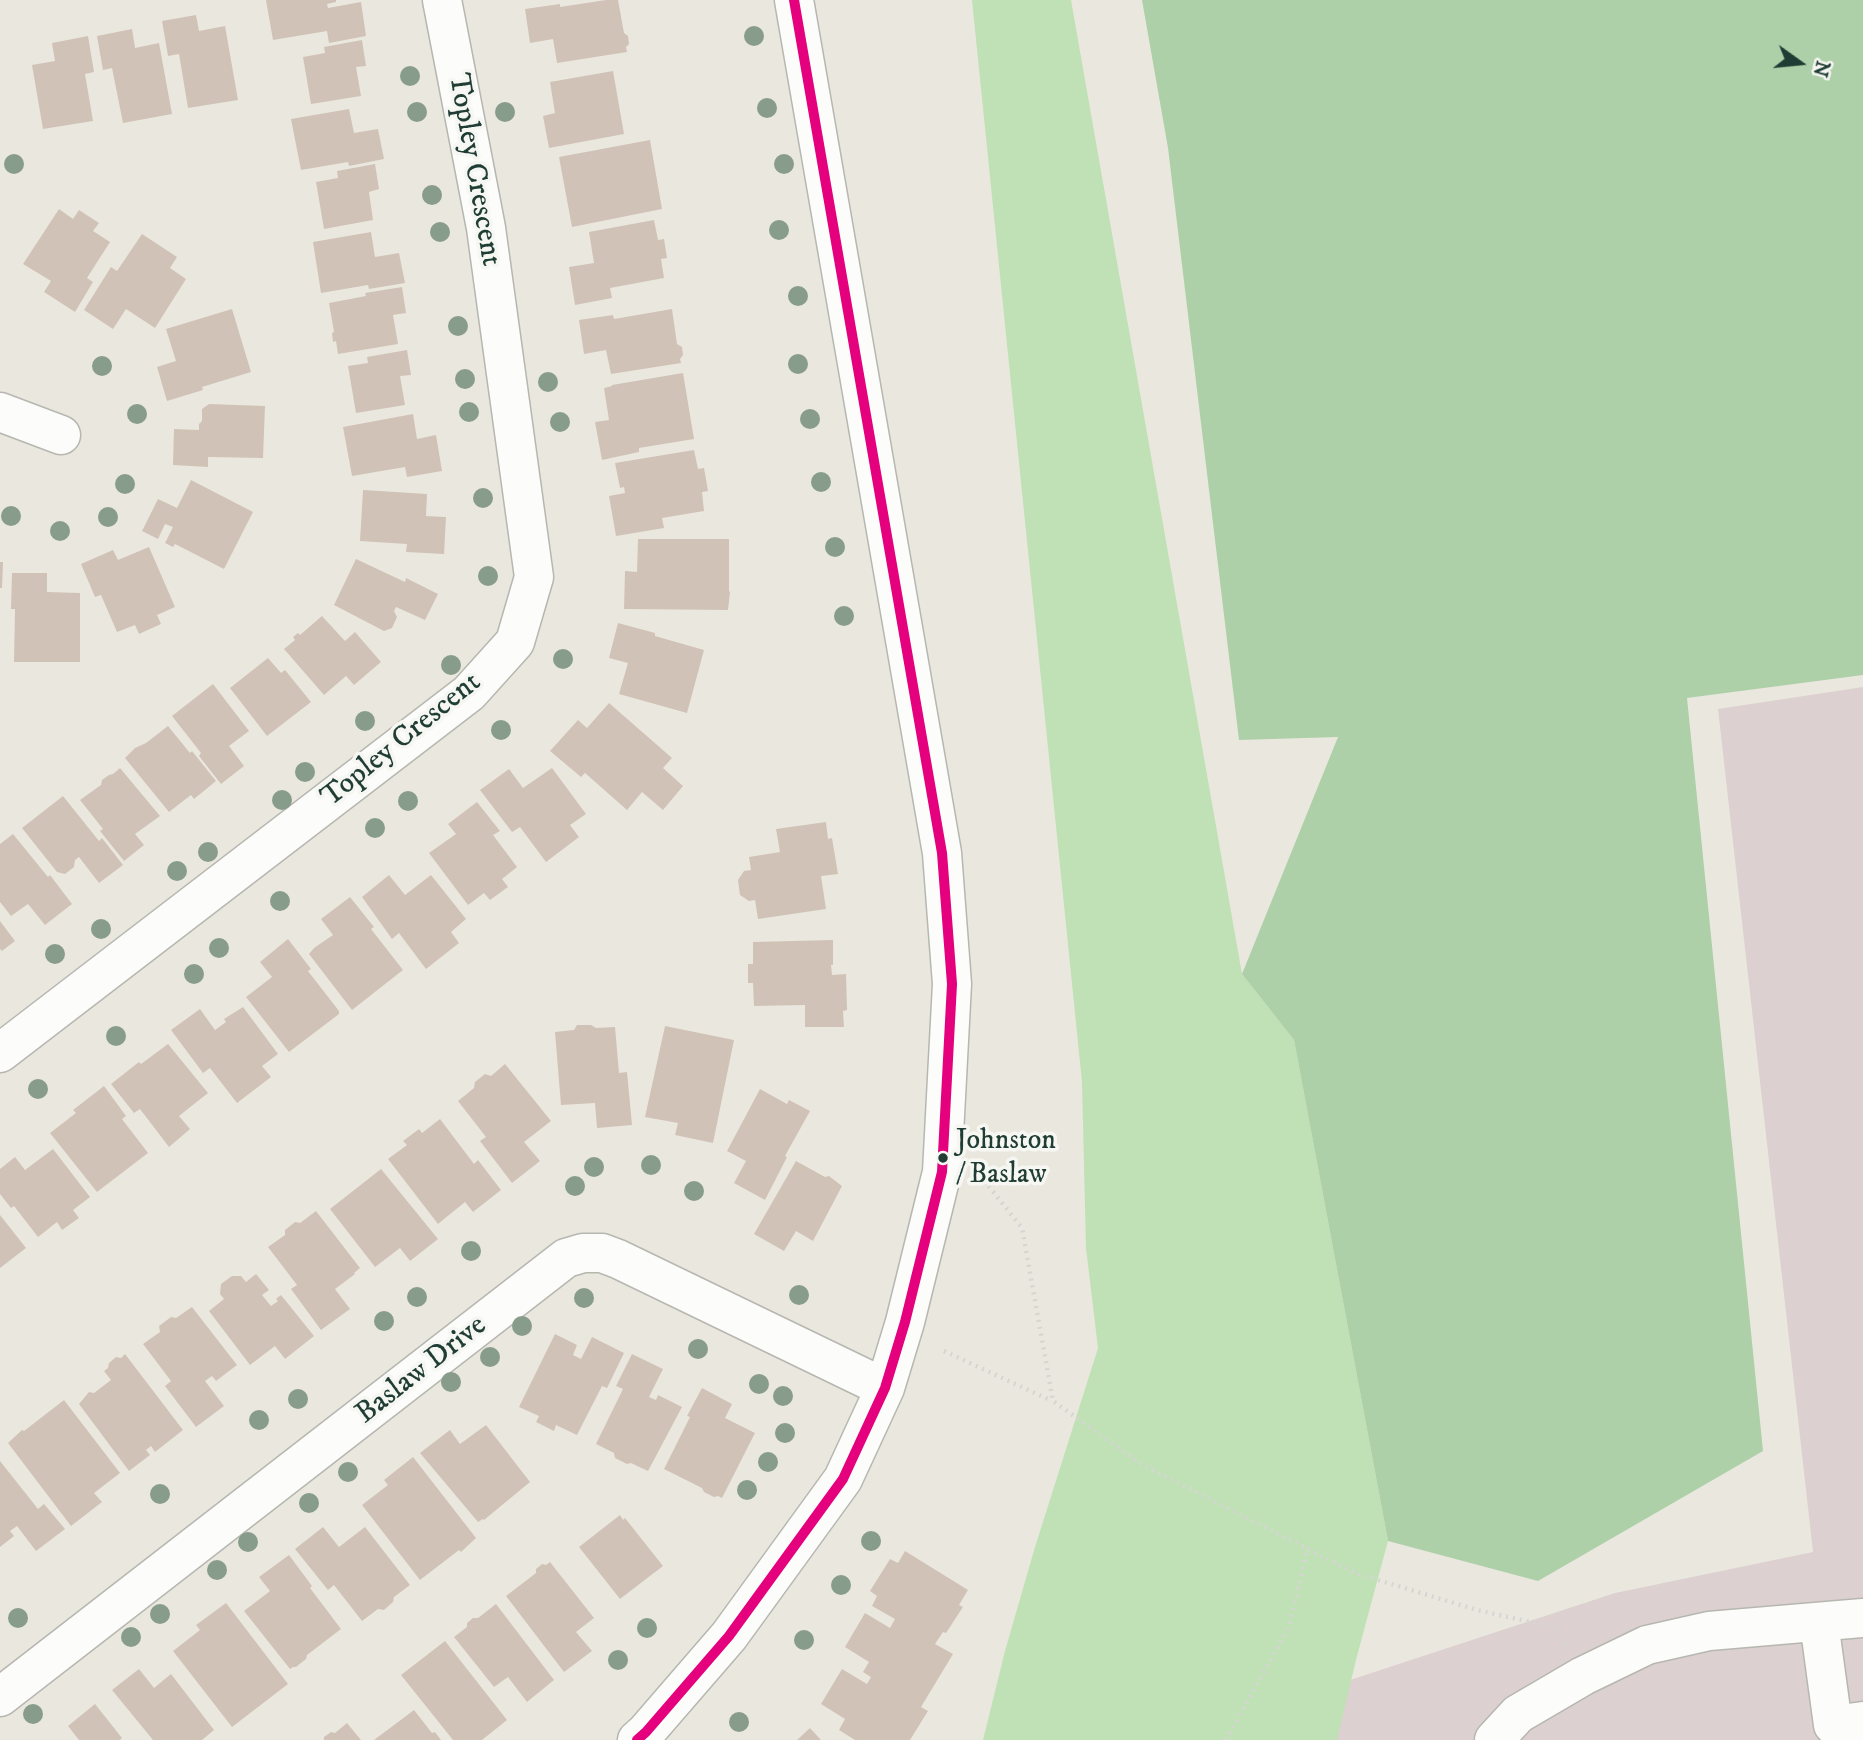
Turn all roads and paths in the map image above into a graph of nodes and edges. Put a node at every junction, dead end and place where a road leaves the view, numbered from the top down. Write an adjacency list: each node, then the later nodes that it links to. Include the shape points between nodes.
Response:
1 (442, 0): 5 (street, Topley Crescent, via 485,228 534,577 515,642 469,693)
2 (794, 0): 6 (street, via 942,853 952,984)
3 (0, 412): 4 (street)
4 (61, 435)
5 (0, 1053)
6 (942, 1172): 8 (street); 9 (path, via 987,1184 1022,1228)
7 (944, 1351): 9 (path)
8 (885, 1388): 14 (street, Baslaw Drive, via 618,1259 602,1253 566,1258); 16 (street, via 843,1479 729,1636)
9 (1053, 1401): 10 (path, via 1141,1464)
10 (1308, 1548): 13 (path, via 1355,1573 1557,1629); 17 (path, via 1289,1627)
11 (1863, 1618): 12 (street)
12 (1819, 1622): 13 (street, via 1709,1631 1647,1645); 15 (street, via 1833,1725)
13 (1583, 1676): 18 (street, via 1518,1714)
14 (0, 1697)
15 (1863, 1721)
16 (637, 1740)
17 (1226, 1740)
18 (1494, 1740)

